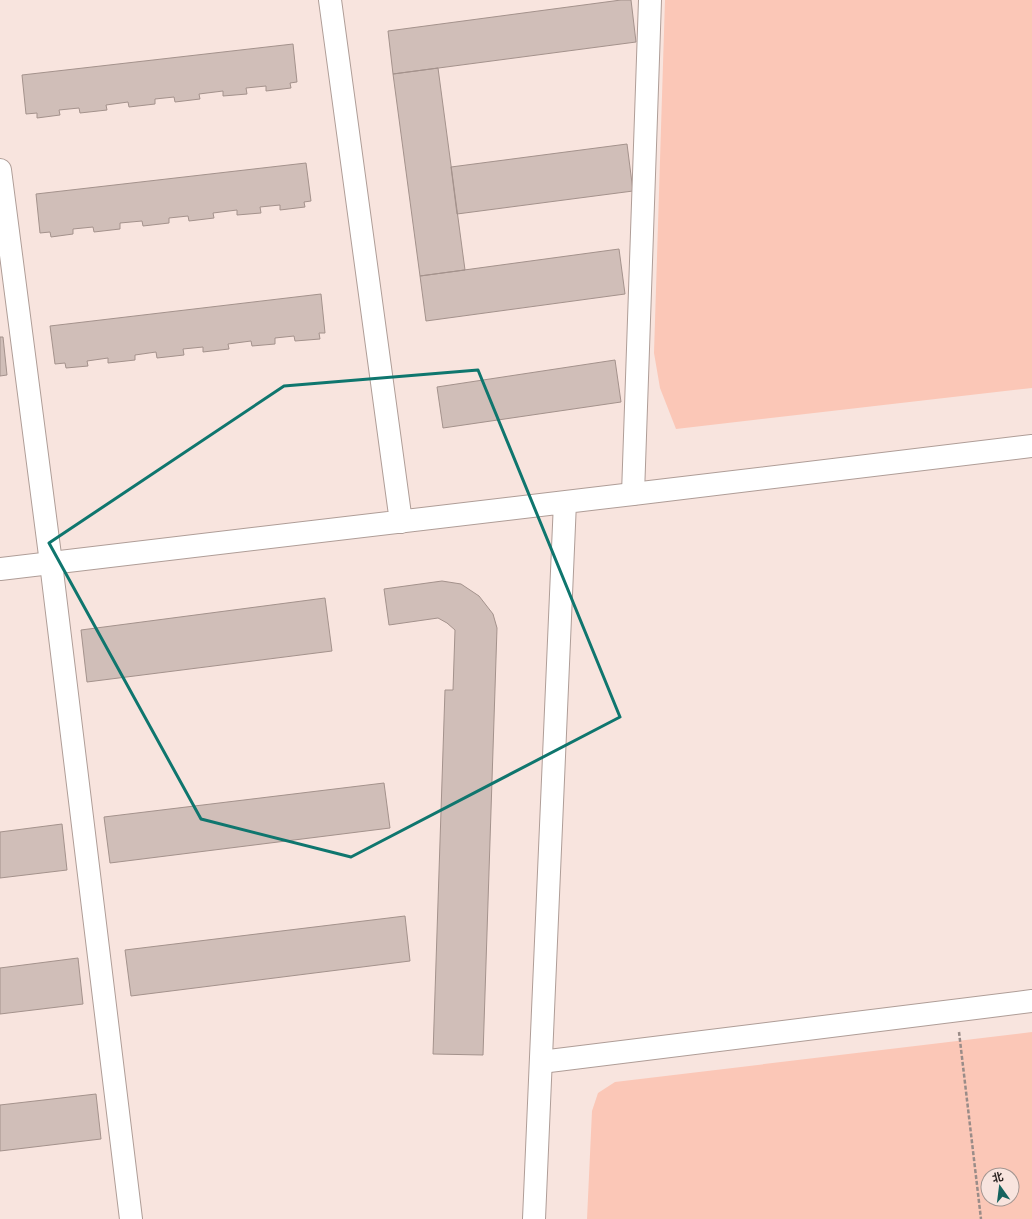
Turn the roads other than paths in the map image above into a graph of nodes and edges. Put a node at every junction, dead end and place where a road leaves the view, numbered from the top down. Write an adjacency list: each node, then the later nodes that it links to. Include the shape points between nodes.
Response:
1 (330, 0): 7 (street)
2 (650, 0): 5 (street)
3 (0, 170): 8 (street)
4 (1032, 446): 5 (street)
5 (633, 494): 6 (street)
6 (565, 502): 7 (street); 11 (street)
7 (401, 522): 8 (street)
8 (51, 563): 9 (street); 12 (street)
9 (0, 569)
10 (1032, 1000): 11 (street)
11 (541, 1062): 13 (street)
12 (131, 1219)
13 (534, 1219)

